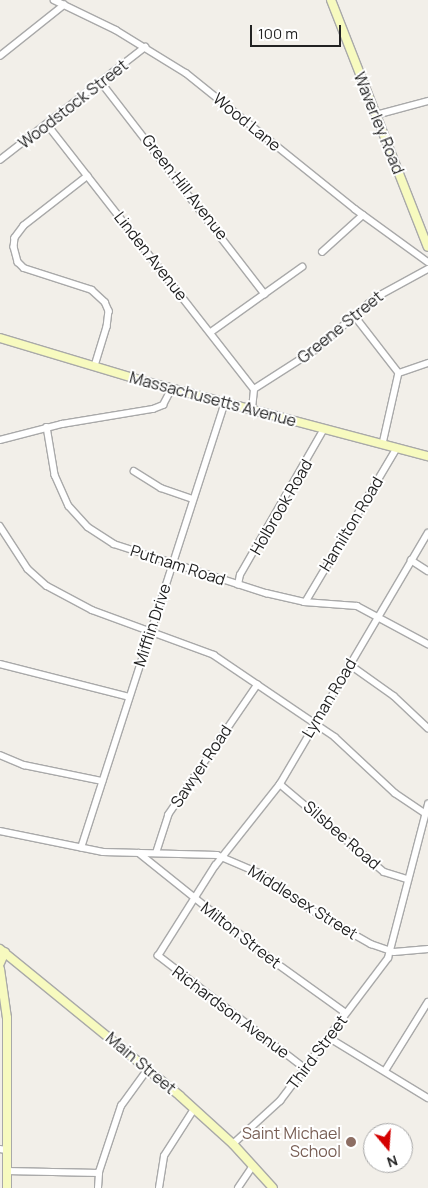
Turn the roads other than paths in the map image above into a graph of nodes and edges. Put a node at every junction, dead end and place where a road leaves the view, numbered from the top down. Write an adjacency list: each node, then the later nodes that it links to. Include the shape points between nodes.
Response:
1 (54, 0): 3 (street, Wood Lane)
2 (331, 0): 8 (main road, Waverley Road)
3 (64, 5): 4 (street, Wood Lane); 5 (street)
4 (145, 47): 6 (street, Woodstock Street); 12 (street, Wood Lane, via 191,76)
5 (0, 56)
6 (101, 82): 9 (street, Woodstock Street); 18 (street, Green Hill Avenue)
7 (428, 101): 8 (street)
8 (376, 115): 13 (main road, Waverley Road)
9 (47, 124): 10 (street, Woodstock Street); 11 (street, Linden Avenue)
10 (0, 160)
11 (88, 176): 20 (street, Linden Avenue); 23 (street, via 24,226 14,247 18,262 33,273 86,288 105,302 109,311 107,327)
12 (363, 215): 14 (street); 15 (street, Wood Lane)
13 (428, 247)
14 (322, 252)
15 (428, 262)
16 (302, 267): 18 (street)
17 (428, 269): 19 (street, Greene Street, via 395,284)
18 (265, 294): 20 (street)
19 (354, 315): 24 (street); 26 (street, Greene Street, via 315,350)
20 (211, 332): 26 (street, Linden Avenue)
21 (0, 338): 23 (main road, Massachusetts Avenue)
22 (428, 363): 24 (street)
23 (94, 366): 25 (main road, Massachusetts Avenue)
24 (399, 373): 32 (street)
25 (172, 388): 27 (main road, Massachusetts Avenue); 29 (street, via 163,405)
26 (254, 389): 28 (street)
27 (225, 403): 28 (main road, Massachusetts Avenue); 36 (street, Mifflin Drive)
28 (252, 409): 30 (main road, Massachusetts Avenue)
29 (47, 427): 31 (street); 40 (street, Putnam Road, via 62,492 80,520 114,544)
30 (324, 429): 32 (main road, Massachusetts Avenue); 42 (street, Holbrook Road, via 240,575)
31 (0, 440)
32 (382, 444): 33 (main road, Massachusetts Avenue)
33 (397, 448): 34 (main road, Massachusetts Avenue); 43 (street, Hamilton Road)
34 (428, 456)
35 (134, 471): 36 (street, via 161,488)
36 (193, 500): 40 (street, Mifflin Drive)
37 (1, 529): 45 (street, via 28,569 47,586 92,610)
38 (428, 532): 39 (street, Lyman Road)
39 (411, 560): 41 (street); 44 (street, Lyman Road)
40 (172, 563): 42 (street, Putnam Road); 45 (street, Mifflin Drive)
41 (428, 571)
42 (238, 584): 43 (street, Putnam Road)
43 (306, 601): 44 (street, Putnam Road, via 349,604)
44 (379, 617): 46 (street, Putnam Road); 48 (street, Lyman Road)
45 (150, 631): 49 (street, via 212,654); 50 (street, Mifflin Drive)
46 (428, 644)
47 (0, 664): 50 (street)
48 (349, 664): 51 (street, Lyman Road); 52 (street, via 394,696)
49 (257, 685): 51 (street); 61 (street, Sawyer Road, via 168,815)
50 (129, 697): 54 (street, Mifflin Drive)
51 (314, 723): 55 (street, Lyman Road); 57 (street)
52 (428, 728)
53 (0, 756): 54 (street, via 24,765)
54 (102, 781): 59 (street, Mifflin Drive)
55 (280, 784): 62 (street, Lyman Road); 63 (street, Silsbee Road, via 384,872)
56 (428, 804): 57 (street, Third Street)
57 (425, 813): 63 (street, Third Street)
58 (0, 832): 59 (street, Middlesex Street)
59 (81, 848): 60 (street, Middlesex Street)
60 (139, 853): 61 (street, Middlesex Street); 64 (street, Milton Street)
61 (156, 853): 62 (street, Middlesex Street, via 199,853)
62 (223, 857): 64 (street, Lyman Road); 67 (street, Middlesex Street, via 259,873 350,933)
63 (407, 879): 67 (street, Third Street)
64 (194, 899): 68 (street, Lyman Road); 72 (street, Milton Street)
65 (428, 948): 67 (street, Middlesex Street)
66 (3, 950): 69 (main road); 76 (main road, Main Street)
67 (390, 951): 72 (street, Third Street, via 384,965)
68 (158, 956): 75 (street, Richardson Avenue)
69 (0, 962)
70 (0, 969): 74 (main road, via 6,1005)
71 (428, 1002): 77 (street)
72 (346, 1014): 73 (street, Third Street)
73 (328, 1037): 75 (street, Third Street); 77 (street)
74 (3, 1055): 81 (main road)
75 (304, 1068): 80 (street, Third Street, via 278,1102)
76 (148, 1069): 79 (main road, Main Street); 84 (street, via 125,1097)
77 (384, 1071): 78 (street)
78 (428, 1098)
79 (194, 1109): 80 (main road, Main Street); 87 (street, via 164,1156)
80 (233, 1144): 82 (main road, Main Street)
81 (3, 1149): 83 (main road)
82 (253, 1166): 88 (street); 89 (main road, Main Street)
83 (6, 1171): 84 (street); 85 (main road)
84 (99, 1173): 86 (street)
85 (7, 1188)
86 (98, 1188)
87 (159, 1188)
88 (238, 1188)
89 (273, 1188)

